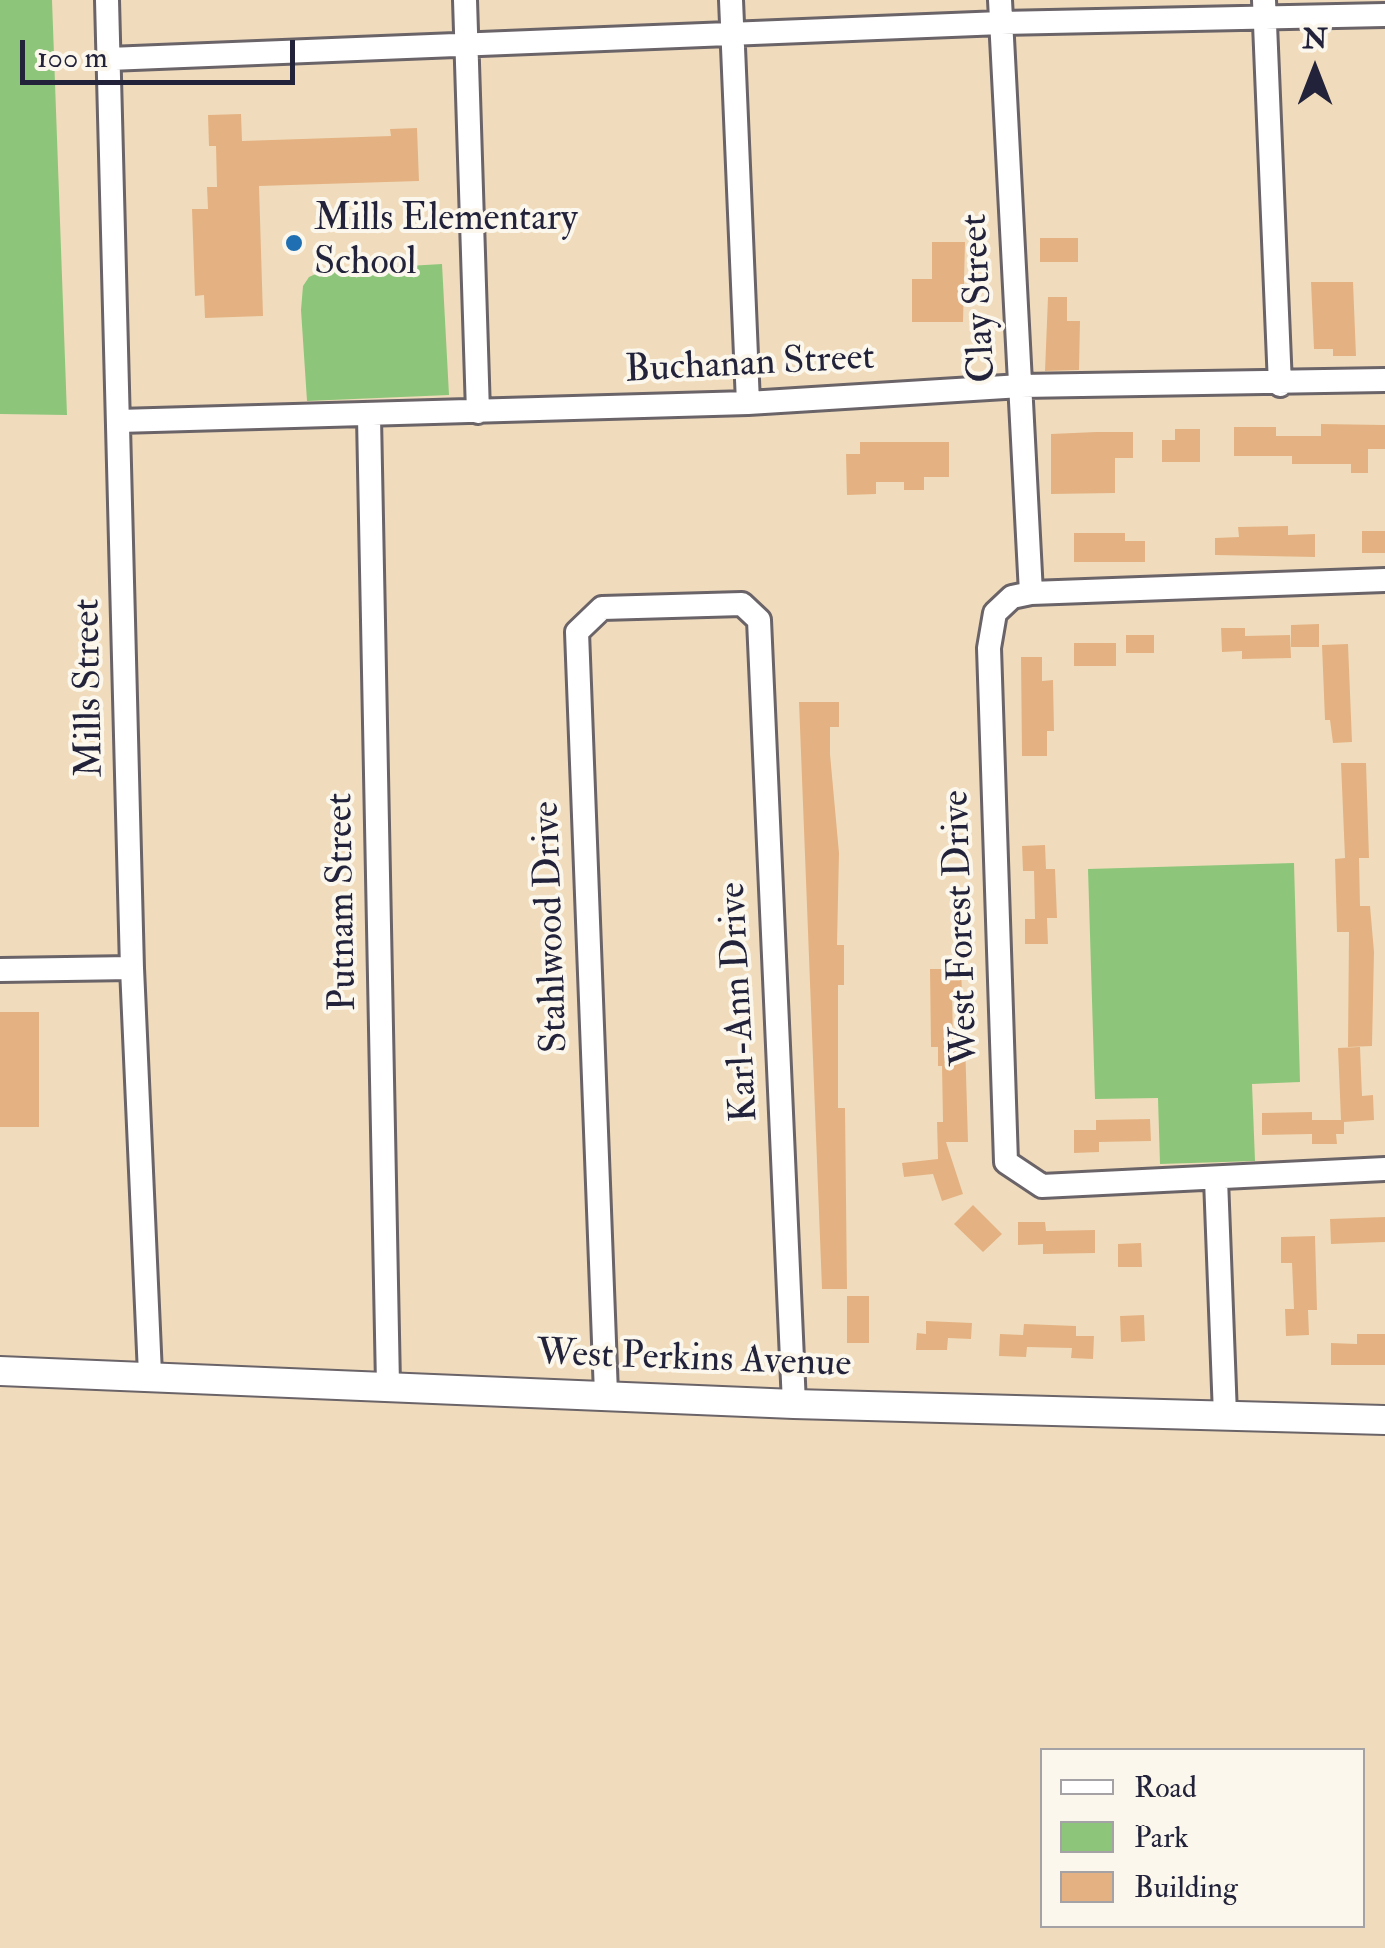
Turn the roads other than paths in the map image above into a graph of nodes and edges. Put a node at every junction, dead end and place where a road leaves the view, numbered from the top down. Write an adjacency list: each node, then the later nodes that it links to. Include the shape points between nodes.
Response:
1 (108, 0): 9 (street, Mills Street)
2 (465, 0): 8 (street)
3 (731, 0): 7 (street)
4 (1264, 10): 5 (street); 6 (street); 11 (street)
5 (1001, 11): 7 (street); 12 (street, Clay Street)
6 (1385, 16)
7 (732, 32): 8 (street); 13 (street)
8 (466, 47): 9 (street); 14 (street)
9 (109, 59): 16 (street, Mills Street)
10 (1385, 380): 11 (street, Buchanan Street)
11 (1280, 385): 12 (street, Buchanan Street)
12 (1020, 386): 13 (street, Buchanan Street); 18 (street, Clay Street)
13 (748, 403): 14 (street, Buchanan Street)
14 (478, 412): 15 (street, Buchanan Street)
15 (369, 417): 16 (street, Buchanan Street); 26 (street, Putnam Street)
16 (119, 421): 20 (street, Mills Street)
17 (1385, 580): 18 (street)
18 (1032, 592): 23 (street, West Forest Drive, via 1012,597 995,613 989,648 1006,1162 1042,1186)
19 (742, 604): 27 (street, Stahlwood Drive, via 602,608 577,632); 28 (street, Karl-Ann Drive, via 760,620)
20 (132, 968): 21 (street); 25 (street, Mills Street)
21 (0, 970)
22 (1385, 1169): 23 (street)
23 (1216, 1178): 29 (street)
24 (0, 1371): 25 (main road, West Perkins Avenue)
25 (150, 1374): 26 (main road, West Perkins Avenue)
26 (388, 1385): 27 (main road, West Perkins Avenue)
27 (606, 1394): 28 (main road, West Perkins Avenue)
28 (794, 1404): 29 (main road, West Perkins Avenue)
29 (1224, 1415): 30 (main road, West Perkins Avenue)
30 (1385, 1420)

